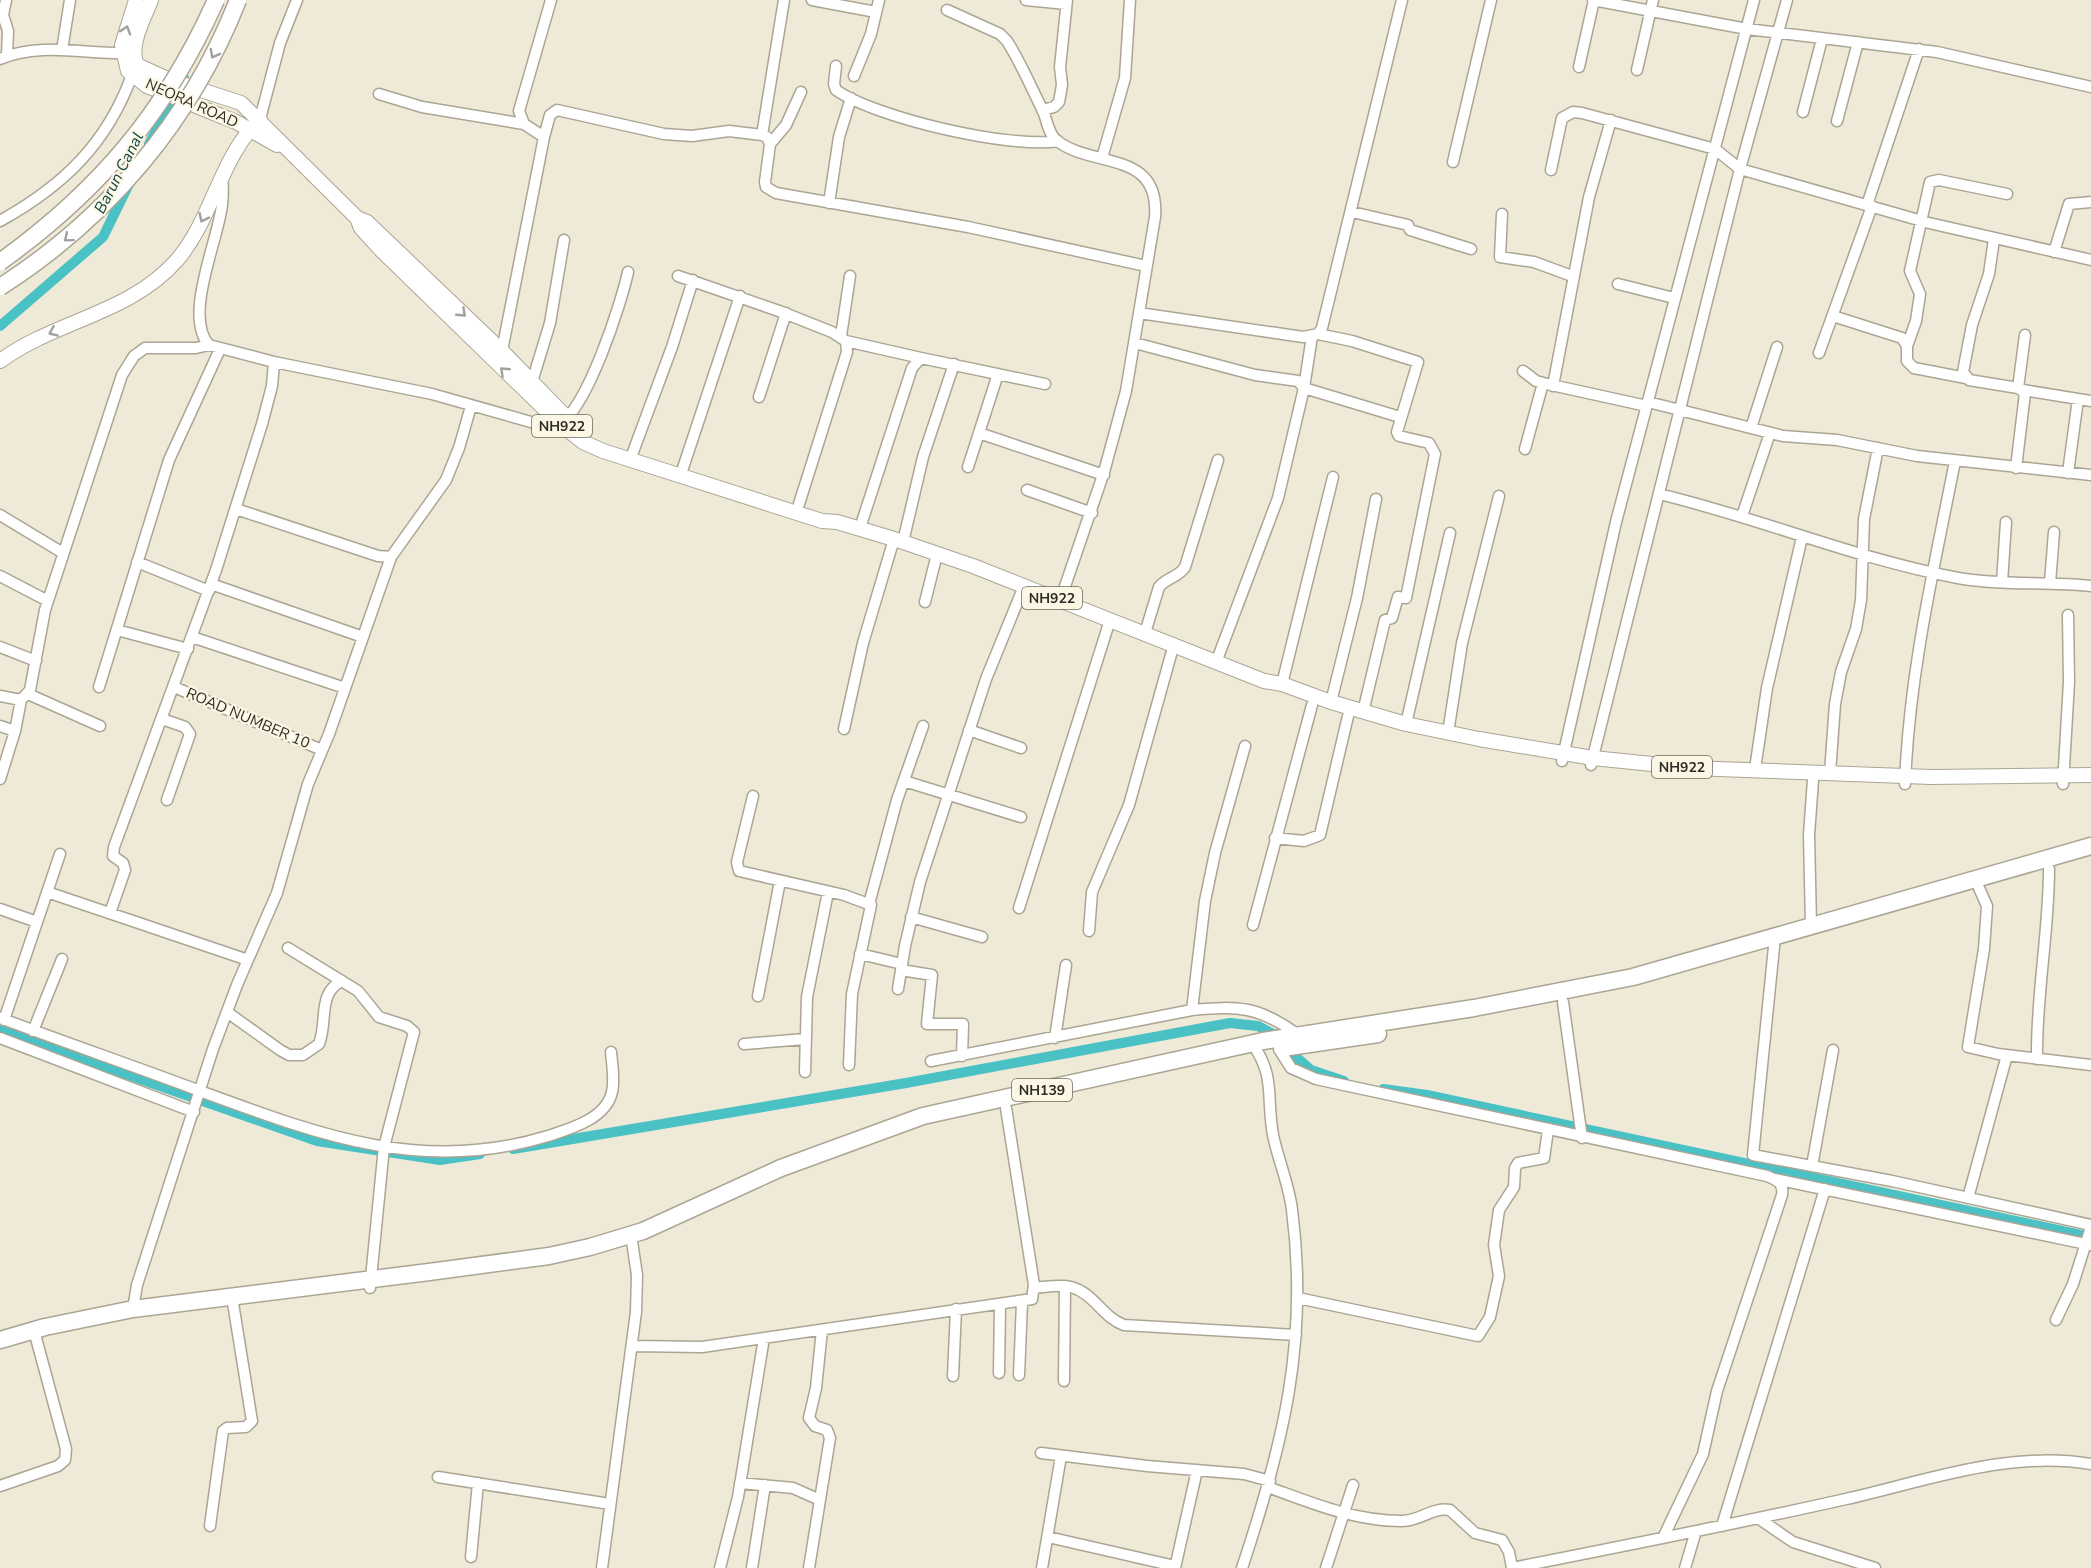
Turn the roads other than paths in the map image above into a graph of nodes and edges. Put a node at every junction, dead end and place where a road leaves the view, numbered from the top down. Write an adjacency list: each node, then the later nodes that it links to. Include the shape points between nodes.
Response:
1 (6, 0): 30 (street, via 3,15 8,31)
2 (70, 0): 28 (street)
3 (136, 0): 29 (main road, one-way to 3, via 124,34)
4 (151, 0): 29 (main road)
5 (216, 0): 71 (highway, bridge, via 183,67 135,139 57,220)
6 (238, 0): 79 (highway, one-way to 79, bridge, via 202,76 152,152 94,215 43,258)
7 (297, 0): 45 (street)
8 (551, 0): 46 (street, via 519,111)
9 (784, 0): 47 (street)
10 (812, 0): 22 (street)
11 (879, 0): 22 (street)
12 (1026, 0): 19 (street)
13 (1130, 0): 52 (street, via 1125,78)
14 (1402, 0): 61 (street)
15 (1491, 0): 53 (street)
16 (1594, 0): 20 (street); 32 (street)
17 (1754, 0): 23 (street)
18 (1787, 0): 24 (street)
19 (1066, 2): 41 (street, via 1061,95 1054,107)
20 (1651, 5): 23 (street); 33 (street)
21 (947, 10): 41 (street, via 1000,34 1007,41)
22 (876, 12): 35 (street)
23 (1747, 29): 24 (street); 51 (street)
24 (1777, 33): 25 (street); 54 (street)
25 (1822, 39): 26 (street); 42 (street)
26 (1858, 42): 27 (street); 44 (street)
27 (1919, 49): 37 (street); 60 (street)
28 (62, 50): 29 (street); 30 (street, via 23,52)
29 (128, 53): 34 (main road, NEORA ROAD, via 128,71); 36 (main road, via 137,65)
30 (3, 58)
31 (836, 66): 40 (street, via 834,87)
32 (1579, 67)
33 (1637, 70)
34 (132, 75): 36 (main road, NEORA ROAD, via 147,86); 65 (street, via 112,121 72,170 44,195)
35 (854, 76)
36 (166, 86): 45 (main road, NEORA ROAD, bridge, via 236,122); 45 (main road, bridge, via 241,103)
37 (2091, 87)
38 (801, 92): 50 (street, via 786,126)
39 (379, 94): 46 (street, via 410,105)
40 (851, 98): 49 (street, via 914,122 1016,142); 59 (street, via 839,137)
41 (1042, 110): 49 (street)
42 (1803, 112)
43 (1611, 120): 51 (street); 55 (street, via 1582,113 1566,114 1559,124); 76 (street)
44 (1837, 121)
45 (255, 124): 56 (main road); 63 (main road, NEORA ROAD)
46 (524, 124): 48 (street)
47 (762, 135): 48 (street, via 737,131 692,136 664,134 557,110 550,116); 50 (street)
48 (544, 137): 92 (street)
49 (1058, 141): 52 (street)
50 (770, 144): 59 (street, via 766,187 776,193)
51 (1715, 149): 54 (street); 81 (street)
52 (1102, 158): 72 (street, via 1132,170 1154,190 1155,217)
53 (1453, 162)
54 (1740, 169): 60 (street); 111 (street)
55 (1551, 170)
56 (222, 177): 90 (street, via 222,206 200,309 201,332); 95 (main road, one-way to 95, via 188,244 157,279 123,302 30,342)
57 (2007, 194): 64 (street, via 1934,180 1927,186)
58 (2091, 202): 69 (street, via 2069,204)
59 (829, 203): 72 (street, via 968,227)
60 (1870, 205): 64 (street); 84 (street)
61 (1352, 212): 68 (street, via 1408,225 1410,230); 85 (street, via 1322,328)
62 (1502, 214): 76 (street, via 1500,257 1534,262)
63 (357, 218): 92 (main road, one-way to 92, via 367,222); 113 (main road, NH922, one-way to 63, via 382,250 361,228)
64 (1920, 220): 66 (street); 89 (street, via 1910,276 1919,287 1920,303)
65 (0, 222)
66 (1994, 238): 69 (street); 100 (street, via 1986,285 1963,366)
67 (564, 240): 101 (street, via 550,323)
68 (1471, 249)
69 (2054, 252): 70 (street)
70 (2091, 260)
71 (0, 262)
72 (1146, 266): 83 (street)
73 (628, 272): 113 (street, via 609,338)
74 (678, 276): 77 (street)
75 (850, 276): 87 (street)
76 (1572, 276): 103 (street)
77 (693, 280): 80 (street); 119 (street)
78 (1618, 284): 81 (street)
79 (0, 287)
80 (740, 296): 82 (street); 123 (street)
81 (1674, 298): 109 (street)
82 (786, 313): 87 (street); 106 (street)
83 (1139, 313): 85 (street); 88 (street)
84 (1833, 316): 89 (street, via 1902,338); 93 (street)
85 (1315, 335): 104 (street); 112 (street, via 1352,341 1418,362)
86 (2025, 335): 105 (street)
87 (844, 339): 94 (street); 133 (street, via 847,352)
88 (1135, 343): 104 (street, via 1255,375 1298,381); 126 (street)
89 (1907, 346): 100 (street, via 1907,361 1914,368)
90 (215, 347): 96 (street); 145 (street, via 146,348 129,362 112,398); 149 (street, via 169,460)
91 (1777, 347): 114 (street)
92 (502, 351): 101 (main road)
93 (1819, 353)
94 (921, 358): 97 (street); 140 (street, via 912,368)
95 (0, 361)
96 (274, 362): 110 (street); 134 (street, via 272,386)
97 (954, 364): 99 (street); 144 (street)
98 (1523, 371): 103 (street)
99 (998, 374): 102 (street); 115 (street)
100 (1966, 378): 105 (street)
101 (532, 382): 113 (main road)
102 (1045, 384)
103 (1548, 384): 109 (street); 118 (street)
104 (1304, 388): 112 (street); 168 (street, via 1278,498)
105 (2021, 389): 107 (street); 124 (street, via 2025,397)
106 (759, 397)
107 (2078, 399): 108 (street); 125 (street)
108 (2091, 401)
109 (1648, 404): 111 (street); 193 (street, via 1616,522)
110 (471, 406): 113 (street, via 545,426); 148 (street, via 446,480)
111 (1680, 410): 114 (street); 130 (street)
112 (1400, 417): 179 (street, via 1399,436 1429,444 1434,448 1435,462 1406,598 1398,597 1392,618 1386,620)
113 (563, 421): 119 (main road, via 597,440); 138 (main road, NH922, via 583,442 603,451 822,521)
114 (1751, 428): 116 (street)
115 (979, 433): 122 (street); 126 (street)
116 (1770, 433): 117 (street); 137 (street)
117 (1878, 448): 121 (street); 147 (street, via 1864,519)
118 (1525, 449)
119 (633, 452): 123 (main road)
120 (1218, 460): 163 (street, via 1185,567 1159,587)
121 (1955, 461): 124 (street); 150 (street)
122 (968, 467)
123 (683, 468): 133 (main road)
124 (2016, 468): 125 (street)
125 (2068, 473): 127 (street)
126 (1104, 475): 135 (street)
127 (2091, 476)
128 (1333, 477): 171 (street)
129 (1027, 490): 135 (street)
130 (1659, 494): 137 (street); 194 (street)
131 (1499, 496): 189 (street, via 1465,632)
132 (1376, 499): 177 (street)
133 (798, 504): 138 (main road)
134 (236, 509): 148 (street); 156 (street)
135 (1092, 513): 158 (street)
136 (0, 515): 145 (street)
137 (1742, 516): 143 (street)
138 (837, 522): 140 (main road, NH922)
139 (2006, 522): 152 (street)
140 (860, 528): 144 (main road, NH922)
141 (2054, 532): 153 (street)
142 (1450, 533): 182 (street)
143 (1802, 537): 147 (street); 195 (street, via 1767,688)
144 (898, 540): 146 (main road, NH922); 186 (street, via 863,643)
145 (63, 553): 157 (street)
146 (937, 554): 154 (main road, NH922); 159 (street)
147 (1863, 556): 150 (street); 196 (street, via 1856,629 1835,704)
148 (391, 557): 164 (street)
149 (137, 562): 156 (street); 162 (street)
150 (1931, 572): 152 (street); 200 (street, via 1908,722)
151 (0, 576): 157 (street)
152 (2002, 582): 153 (street)
153 (2050, 583): 155 (street)
154 (1024, 585): 158 (main road, NH922); 188 (street)
155 (2091, 586)
156 (210, 588): 164 (street); 165 (street)
157 (48, 601): 169 (street)
158 (1060, 601): 161 (main road, NH922)
159 (925, 602)
160 (2068, 615): 201 (street, via 2069,682)
161 (1110, 620): 163 (main road, NH922); 218 (street)
162 (117, 630): 165 (street); 172 (street)
163 (1145, 633): 166 (main road, NH922)
164 (363, 636): 174 (street)
165 (190, 643): 173 (street); 174 (street)
166 (1174, 644): 168 (main road, NH922); 225 (street, via 1129,805 1092,892)
167 (0, 647): 169 (street)
168 (1217, 660): 170 (main road, NH922)
169 (36, 661): 176 (street)
170 (1264, 681): 171 (main road); 178 (main road, via 1277,692)
171 (1282, 684): 177 (main road)
172 (99, 687)
173 (174, 687): 181 (street); 192 (street, ROAD NUMBER 10)
174 (345, 688): 192 (street)
175 (0, 696): 176 (street)
176 (25, 697): 184 (street); 187 (street)
177 (1331, 702): 179 (main road)
178 (1312, 705): 180 (main road); 208 (street)
179 (1363, 712): 182 (main road)
180 (1348, 716): 193 (main road, via 1446,741); 208 (street, via 1320,834 1304,841)
181 (162, 719): 206 (street, via 185,727 190,734); 220 (street, via 114,848 113,856 123,863 125,870)
182 (1406, 724): 189 (main road)
183 (0, 726): 187 (street)
184 (100, 726)
185 (923, 726): 202 (street)
186 (844, 729)
187 (15, 730): 198 (street)
188 (969, 730): 191 (street); 205 (street)
189 (1448, 733): 193 (main road)
190 (1245, 746): 239 (street, via 1207,891)
191 (1021, 748)
192 (322, 750): 231 (street, via 277,893)
193 (1563, 757): 194 (main road)
194 (1592, 761): 195 (main road, NH922); 199 (main road, via 1690,776)
195 (1755, 769): 196 (main road, NH922)
196 (1830, 773): 200 (main road, NH922)
197 (2091, 775): 201 (main road)
198 (0, 779)
199 (1813, 780): 200 (main road); 223 (street)
200 (1905, 780): 201 (main road)
201 (2063, 780): 203 (main road)
202 (904, 781): 205 (street); 217 (street)
203 (2091, 783)
204 (753, 796): 213 (street, via 737,869)
205 (949, 796): 207 (street); 221 (street)
206 (167, 800)
207 (1021, 818)
208 (1275, 838): 224 (street)
209 (2091, 846): 223 (highway, NH139)
210 (60, 854): 215 (street)
211 (2091, 856): 212 (highway, NH139)
212 (2049, 869): 214 (highway, NH139); 254 (street)
213 (780, 881): 216 (street); 237 (street)
214 (1980, 888): 227 (highway, NH139); 252 (street, via 1987,906 1984,949 1968,1047)
215 (47, 892): 220 (street); 222 (street)
216 (828, 892): 217 (street); 245 (street, via 807,997)
217 (869, 904): 229 (street)
218 (1019, 908)
219 (0, 909): 222 (street)
220 (110, 913): 231 (street)
221 (911, 917): 226 (street); 233 (street)
222 (37, 922): 241 (street)
223 (1811, 925): 227 (highway, NH139)
224 (1253, 926)
225 (1089, 931)
226 (982, 937)
227 (1774, 942): 236 (highway, NH139); 265 (street)
228 (288, 948): 234 (street)
229 (860, 954): 233 (street); 256 (street, via 849,1013)
230 (62, 959): 242 (street)
231 (248, 960): 240 (street)
232 (1066, 965): 246 (street)
233 (901, 967): 235 (street); 253 (street, via 932,975 927,1024 963,1024)
234 (342, 981): 240 (street, via 326,995 319,1044 303,1055 280,1050); 264 (street, via 364,996 379,1017 414,1032)
235 (898, 989)
236 (1600, 989): 238 (highway, NH139); 243 (highway, NH139)
237 (758, 996)
238 (1563, 1002): 249 (highway, NH139); 263 (street)
239 (1192, 1010): 243 (street, via 1253,1010 1277,1019); 246 (street)
240 (227, 1012): 259 (street)
241 (2, 1019): 242 (street)
242 (33, 1031): 259 (street)
243 (1297, 1034): 248 (highway, NH139)
244 (0, 1038): 261 (street)
245 (805, 1038): 247 (street); 258 (street)
246 (1054, 1038): 253 (street)
247 (744, 1044)
248 (1255, 1048): 249 (highway, NH139); 260 (highway, NH139); 272 (highway, NH139, via 924,1116 781,1168); 277 (street, via 1267,1068 1273,1133 1292,1209)
249 (1279, 1049): 262 (street, via 1291,1068 1316,1079)
250 (1833, 1050): 266 (street)
251 (611, 1052): 264 (street, via 611,1097 599,1112 573,1127 524,1142 459,1151)
252 (2007, 1055): 254 (street); 270 (street)
253 (962, 1056): 255 (street)
254 (2037, 1059): 257 (street)
255 (931, 1061)
256 (849, 1065)
257 (2091, 1065)
258 (805, 1072)
259 (200, 1091): 261 (street); 264 (street, via 308,1130)
260 (1006, 1108): 272 (highway, NH139, via 952,1119 892,1138); 276 (street)
261 (194, 1112): 281 (street, via 136,1285)
262 (1548, 1130): 263 (street); 277 (street, via 1544,1158 1518,1163 1514,1187 1499,1210 1494,1245 1499,1276 1490,1317 1478,1336)
263 (1581, 1133): 267 (street)
264 (384, 1147): 274 (street)
265 (1753, 1155): 266 (street); 267 (street)
266 (1812, 1166): 270 (street)
267 (1749, 1172): 268 (street)
268 (1775, 1179): 269 (street); 314 (street, via 1783,1188 1782,1195 1717,1391 1707,1442)
269 (1825, 1189): 273 (street); 311 (street)
270 (1968, 1198): 271 (street)
271 (2091, 1226): 273 (street)
272 (632, 1240): 274 (highway, NH139, via 548,1265); 289 (street, via 637,1275)
273 (2089, 1245): 283 (street)
274 (371, 1283): 279 (highway, NH139); 281 (highway, NH139)
275 (1065, 1286): 276 (street); 285 (street, via 1082,1292 1112,1320 1124,1325); 294 (street)
276 (1034, 1288): 278 (street, via 1032,1299)
277 (1298, 1298): 285 (street)
278 (1022, 1302): 280 (street); 292 (street)
279 (233, 1303): 286 (highway, NH139); 310 (street, via 252,1421 246,1427 223,1431)
280 (1000, 1305): 282 (street); 291 (street)
281 (133, 1309): 288 (highway, NH139)
282 (956, 1309): 284 (street); 293 (street)
283 (2056, 1320)
284 (822, 1330): 287 (street); 306 (street, via 809,1418 815,1426 830,1433)
285 (1296, 1335): 302 (street, via 1290,1394)
286 (36, 1338): 290 (highway, NH139); 305 (street, via 66,1449 65,1460)
287 (764, 1338): 289 (street, via 687,1348); 301 (street)
288 (0, 1340)
289 (633, 1346): 307 (street)
290 (0, 1348)
291 (999, 1374)
292 (1019, 1375)
293 (953, 1376)
294 (1064, 1381)
295 (1041, 1453): 296 (street)
296 (1061, 1456): 298 (street); 313 (street)
297 (2091, 1464): 309 (street, via 2024,1461 1958,1472)
298 (1197, 1470): 302 (street, via 1244,1474); 316 (street)
299 (438, 1477): 300 (street)
300 (478, 1483): 307 (street); 315 (street)
301 (740, 1483): 303 (street); 318 (street)
302 (1269, 1484): 308 (street); 322 (street)
303 (765, 1485): 306 (street, via 793,1488); 319 (street)
304 (1353, 1485): 308 (street)
305 (0, 1486)
306 (820, 1500): 320 (street)
307 (610, 1504): 317 (street)
308 (1344, 1514): 323 (street); 324 (street, via 1404,1521 1441,1508 1450,1510 1475,1533 1502,1540)
309 (1758, 1518): 311 (street); 326 (street, via 1793,1542)
310 (210, 1526)
311 (1722, 1526): 312 (street)
312 (1696, 1531): 314 (street); 325 (street)
313 (1047, 1537): 316 (street); 321 (street)
314 (1663, 1538): 324 (street)
315 (471, 1557)
316 (1175, 1567)
317 (602, 1568)
318 (720, 1568)
319 (752, 1568)
320 (809, 1568)
321 (1042, 1568)
322 (1242, 1568)
323 (1326, 1568)
324 (1512, 1568)
325 (1685, 1568)
326 (1875, 1568)

